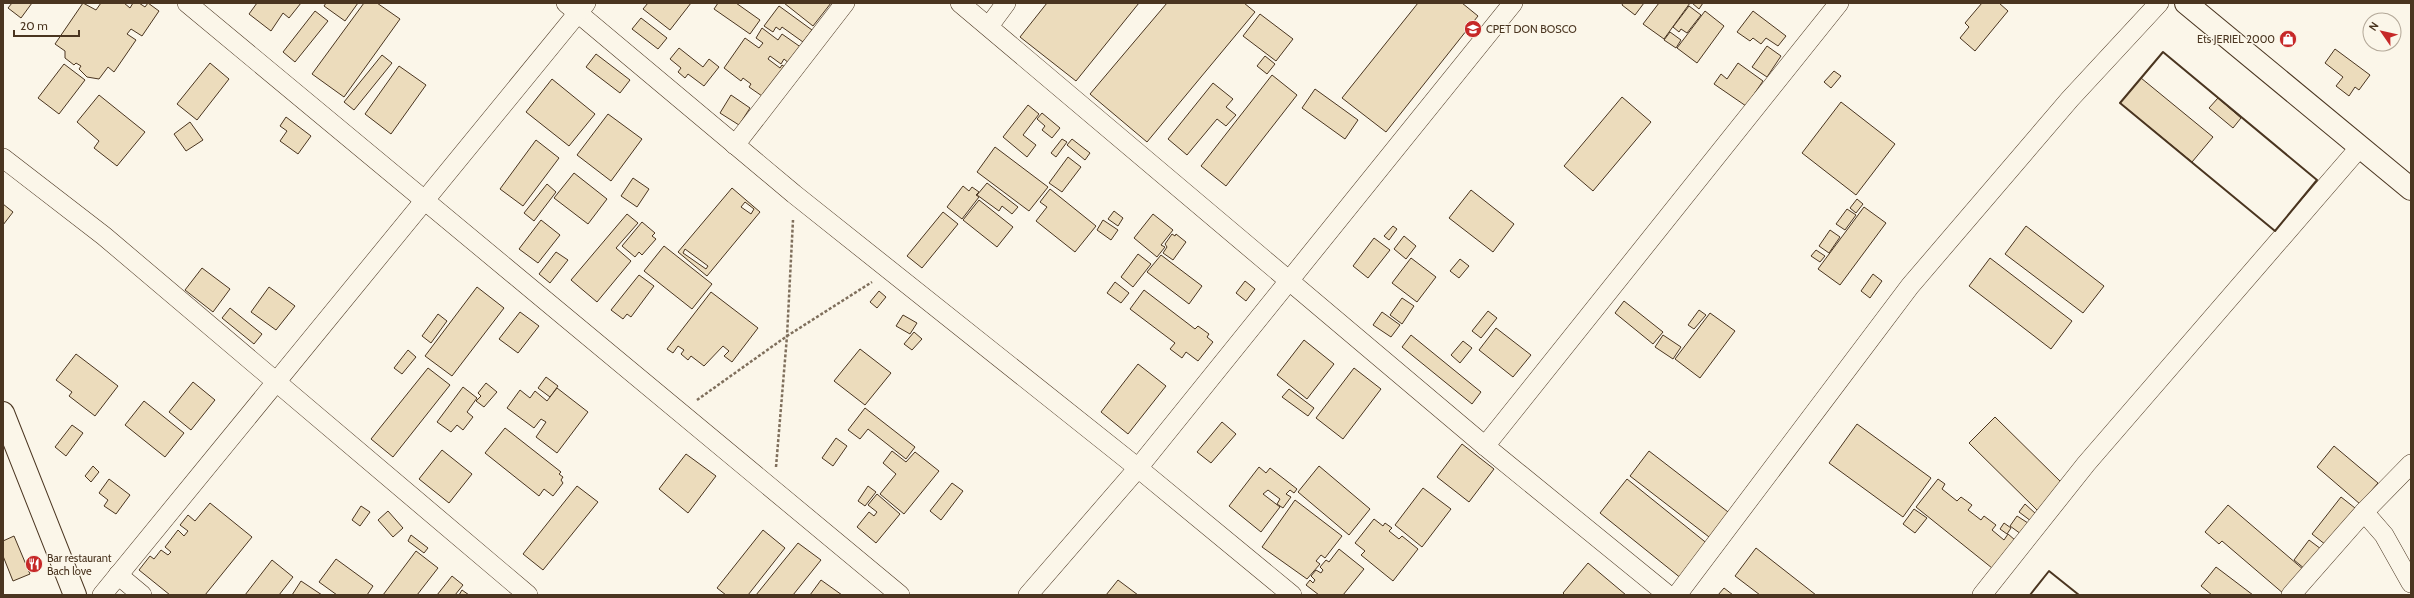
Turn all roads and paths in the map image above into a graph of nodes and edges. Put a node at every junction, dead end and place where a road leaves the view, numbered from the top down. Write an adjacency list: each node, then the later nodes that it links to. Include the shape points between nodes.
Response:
1 (187, 3): 16 (street)
2 (845, 3): 11 (street)
3 (960, 3): 10 (street)
4 (1006, 3): 10 (street)
5 (1513, 3): 18 (street)
6 (1838, 3): 23 (street)
7 (2159, 3): 38 (street, via 2070,99 1910,286)
8 (2186, 3): 12 (street)
9 (577, 6): 11 (street); 16 (street)
10 (989, 26): 18 (street)
11 (735, 145): 15 (street)
12 (2360, 147): 14 (street); 39 (street, via 2086,464)
13 (3, 158): 20 (street, via 104,236)
14 (2411, 189)
15 (794, 194): 17 (street); 19 (path)
16 (426, 198): 20 (street); 22 (street)
17 (889, 270): 19 (path); 25 (street)
18 (1288, 280): 23 (street); 25 (street)
19 (787, 336): 22 (path); 26 (path)
20 (276, 383): 28 (street); 33 (street)
21 (3, 413): 30 (street)
22 (679, 413): 26 (street)
23 (1485, 446): 37 (street)
24 (2411, 464): 27 (street)
25 (1138, 468): 35 (street); 36 (street)
26 (773, 491): 34 (street)
27 (2364, 512): 29 (street, via 2384,535); 40 (street)
28 (118, 575): 31 (street); 32 (street)
29 (2411, 583)
30 (75, 595)
31 (102, 595)
32 (142, 595)
33 (528, 595)
34 (900, 595)
35 (1028, 595)
36 (1292, 595)
37 (1668, 595)
38 (1677, 595)
39 (1982, 595)
40 (2291, 595)

